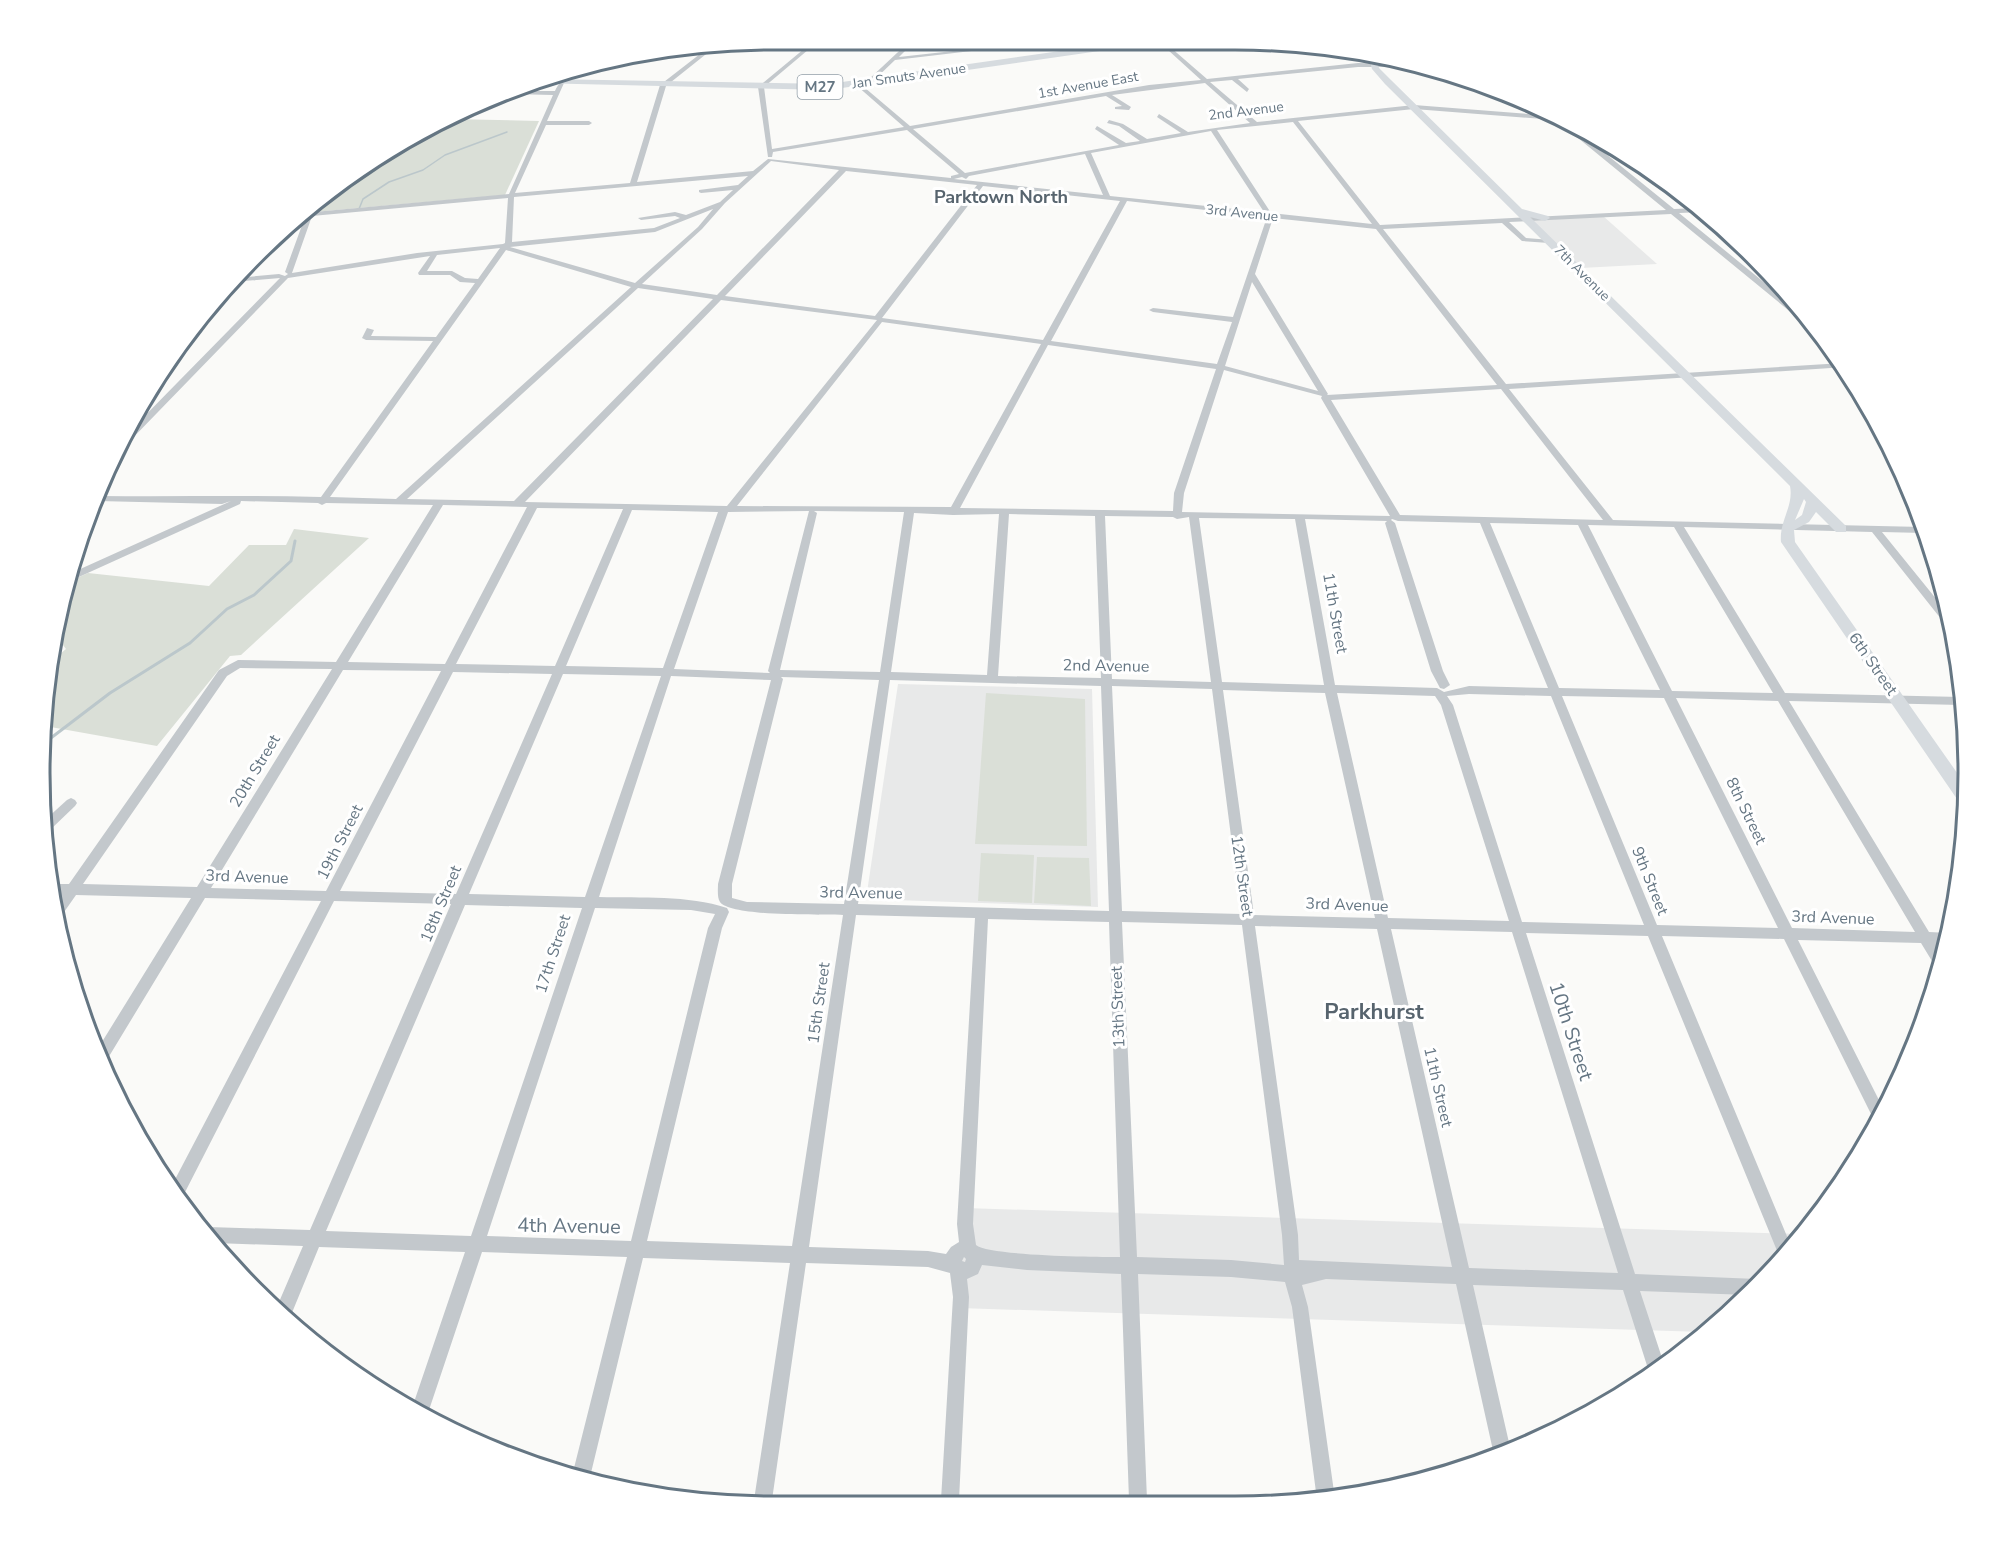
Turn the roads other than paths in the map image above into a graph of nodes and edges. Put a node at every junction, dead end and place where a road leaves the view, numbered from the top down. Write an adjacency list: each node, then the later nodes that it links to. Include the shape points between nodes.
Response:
1 (806, 50): 16 (street)
2 (903, 50): 7 (street)
3 (974, 50): 7 (street)
4 (1077, 50): 13 (main road, Jan Smuts Avenue / M27)
5 (1169, 50): 11 (street)
6 (705, 53): 15 (street)
7 (894, 59): 13 (street)
8 (1367, 62): 10 (street, 1st Avenue East)
9 (1373, 63): 21 (main road, 7th Avenue)
10 (1233, 78): 11 (street, 1st Avenue East); 17 (street)
11 (1205, 81): 20 (street, 1st Avenue East); 29 (street)
12 (562, 82): 15 (main road, Jan Smuts Avenue / M27); 19 (street)
13 (869, 82): 14 (main road, Jan Smuts Avenue / M27)
14 (858, 84): 16 (main road, Jan Smuts Avenue / M27); 30 (street)
15 (663, 85): 16 (main road, Jan Smuts Avenue / M27); 45 (street)
16 (761, 87): 38 (street)
17 (1247, 90)
18 (527, 93): 19 (street)
19 (558, 93): 27 (street)
20 (1108, 94): 22 (street, via 1129,108); 30 (street, 1st Avenue East)
21 (1414, 107): 23 (street, 2nd Avenue); 25 (street, 2nd Avenue); 55 (main road, 7th Avenue)
22 (1117, 108)
23 (1535, 115)
24 (1159, 116): 33 (street)
25 (1295, 121): 29 (street, 2nd Avenue); 62 (street)
26 (1109, 122): 34 (street)
27 (544, 123): 28 (street); 48 (street)
28 (589, 123)
29 (1256, 125): 32 (street, 2nd Avenue)
30 (909, 127): 38 (street, 1st Avenue East); 41 (street)
31 (1097, 128): 36 (street)
32 (1213, 129): 33 (street, 2nd Avenue); 56 (street)
33 (1186, 134): 34 (street, 2nd Avenue)
34 (1145, 141): 36 (street, 2nd Avenue)
35 (1586, 141): 54 (street)
36 (1124, 146): 37 (street, 2nd Avenue)
37 (1088, 152): 41 (street, 2nd Avenue); 49 (street)
38 (773, 159): 39 (street, 3rd Avenue); 40 (street)
39 (845, 168): 42 (street, 3rd Avenue); 71 (street)
40 (755, 173): 45 (street); 46 (street)
41 (964, 175): 42 (street, 2nd Avenue); 43 (street)
42 (941, 179): 43 (street, 3rd Avenue)
43 (972, 183): 44 (street, 3rd Avenue)
44 (981, 184): 49 (street, 3rd Avenue); 74 (street, 17th Street)
45 (633, 185): 48 (street)
46 (739, 187): 47 (street); 51 (street)
47 (701, 191)
48 (511, 196): 53 (street); 64 (street)
49 (1108, 198): 50 (street, 3rd Avenue)
50 (1124, 200): 56 (street, 3rd Avenue); 78 (street)
51 (723, 202): 58 (street); 70 (street)
52 (1689, 211): 54 (street)
53 (316, 212)
54 (1673, 212): 59 (street); 72 (street)
55 (1522, 215): 59 (main road); 60 (street, 3rd Avenue); 63 (main road, 7th Avenue)
56 (1270, 217): 62 (street, 3rd Avenue); 67 (street)
57 (641, 218): 58 (street, via 675,214)
58 (688, 218): 64 (street, via 646,232)
59 (1545, 218)
60 (1503, 220): 62 (street, 3rd Avenue); 63 (street, via 1524,240)
61 (305, 222): 66 (street)
62 (1379, 227): 82 (street)
63 (1549, 241): 81 (main road, 7th Avenue)
64 (504, 247): 65 (street); 69 (street); 70 (street)
65 (435, 253): 66 (street); 69 (street, via 422,273 452,273 464,280)
66 (284, 275): 68 (street); 84 (street)
67 (1252, 275): 75 (street); 83 (street)
68 (245, 279)
69 (480, 281): 77 (street)
70 (637, 286): 71 (street); 89 (street)
71 (719, 297): 74 (street); 92 (street)
72 (1782, 300)
73 (1154, 310): 75 (street)
74 (879, 320): 78 (street); 95 (street, 17th Street)
75 (1237, 320): 80 (street)
76 (370, 330): 77 (street, via 366,338)
77 (440, 339): 88 (street)
78 (1045, 344): 80 (street); 98 (street)
79 (1833, 367): 81 (street)
80 (1221, 368): 83 (street); 101 (street, via 1179,493)
81 (1685, 376): 82 (street); 85 (main road, 7th Avenue)
82 (1506, 387): 83 (street); 107 (street)
83 (1323, 396): 104 (street)
84 (137, 428)
85 (1796, 485): 91 (main road, 7th Avenue); 109 (main road, via 1799,497 1786,520)
86 (104, 499): 87 (street)
87 (230, 502): 88 (street); 113 (street)
88 (322, 502): 89 (street)
89 (398, 502): 90 (street)
90 (440, 502): 92 (street); 115 (street, 20th Street)
91 (1813, 502): 109 (main road, via 1809,516); 110 (main road, 7th Avenue)
92 (517, 504): 93 (street)
93 (534, 504): 94 (street); 116 (street, 19th Street)
94 (629, 506): 95 (street); 117 (street, 18th Street)
95 (727, 509): 96 (street); 118 (street, 17th Street, via 702,568)
96 (815, 511): 97 (street); 119 (street)
97 (909, 511): 98 (street); 120 (street, 15th Street)
98 (953, 512): 99 (street)
99 (1004, 513): 100 (street); 121 (street)
100 (1100, 515): 101 (street); 122 (street, 13th Street)
101 (1177, 516): 102 (street)
102 (1194, 516): 103 (street); 123 (street, 12th Street)
103 (1300, 518): 104 (street); 124 (street, 11th Street)
104 (1393, 519): 105 (street); 125 (street, 10th Street, via 1395,537)
105 (1485, 522): 106 (street); 126 (street, 9th Street)
106 (1582, 523): 107 (street); 127 (street, 8th Street)
107 (1611, 524): 108 (street)
108 (1678, 525): 109 (street); 128 (street)
109 (1787, 528): 110 (street); 129 (main road, 6th Street, via 1788,542)
110 (1841, 529): 111 (street)
111 (1875, 529): 112 (street); 114 (street)
112 (1915, 530)
113 (77, 574)
114 (1939, 609)
115 (338, 665): 116 (street, 2nd Avenue); 135 (street, 2nd Avenue, via 238,664 223,673); 136 (street, 20th Street)
116 (447, 668): 117 (street, 2nd Avenue); 137 (street, 19th Street)
117 (558, 670): 118 (street, 2nd Avenue); 138 (street, 18th Street)
118 (668, 672): 119 (street, 2nd Avenue); 139 (street, 17th Street)
119 (776, 673): 120 (street, 2nd Avenue); 141 (street)
120 (886, 677): 121 (street, 2nd Avenue); 142 (street, 15th Street)
121 (992, 680): 122 (street, 2nd Avenue)
122 (1106, 682): 123 (street, 2nd Avenue); 144 (street, 13th Street)
123 (1217, 685): 124 (street, 2nd Avenue); 145 (street, 12th Street)
124 (1330, 688): 125 (street, 2nd Avenue); 146 (street, 11th Street)
125 (1442, 691): 126 (street, 2nd Avenue); 147 (street, 10th Street)
126 (1556, 692): 127 (street, 2nd Avenue); 148 (street, 9th Street)
127 (1670, 695): 128 (street, 2nd Avenue); 149 (street, 8th Street)
128 (1782, 697): 129 (street, 2nd Avenue); 150 (street)
129 (1898, 700): 130 (street, 2nd Avenue); 131 (main road, 6th Street)
130 (1953, 701)
131 (1957, 787)
132 (71, 803): 133 (street)
133 (51, 822)
134 (59, 889): 135 (street, 3rd Avenue)
135 (72, 890): 136 (street, 3rd Avenue); 140 (street)
136 (201, 892): 137 (street, 3rd Avenue); 153 (street, 20th Street)
137 (331, 896): 138 (street, 3rd Avenue); 155 (street, 19th Street)
138 (461, 899): 139 (street, 3rd Avenue); 157 (street, 18th Street)
139 (589, 903): 141 (street, 3rd Avenue); 159 (street, 17th Street)
140 (62, 905)
141 (720, 906): 142 (street, 3rd Avenue); 160 (street)
142 (851, 910): 143 (street, 3rd Avenue); 161 (street, 15th Street)
143 (982, 912): 144 (street, 3rd Avenue); 162 (street)
144 (1114, 916): 145 (street, 3rd Avenue); 163 (street, 13th Street)
145 (1248, 918): 146 (street, 3rd Avenue); 164 (street, 12th Street)
146 (1382, 922): 147 (street, 3rd Avenue); 165 (street, 11th Street)
147 (1518, 927): 148 (street, 3rd Avenue); 166 (street, 10th Street)
148 (1652, 931): 149 (street, 3rd Avenue); 158 (street, 9th Street)
149 (1788, 934): 150 (street, 3rd Avenue); 154 (street, 8th Street)
150 (1925, 938): 151 (street, 3rd Avenue); 152 (street)
151 (1938, 938)
152 (1935, 953)
153 (105, 1049)
154 (1875, 1107)
155 (180, 1186)
156 (218, 1235): 157 (street, 4th Avenue)
157 (314, 1240): 159 (street, 4th Avenue); 168 (street, 18th Street)
158 (1782, 1244)
159 (475, 1245): 160 (street, 4th Avenue); 170 (street, 17th Street)
160 (637, 1249): 161 (street, 4th Avenue); 172 (street)
161 (800, 1255): 162 (street, 4th Avenue); 174 (street, 15th Street)
162 (963, 1260): 163 (street, 4th Avenue); 175 (street)
163 (1127, 1267): 164 (street, 4th Avenue); 176 (street, 13th Street)
164 (1296, 1271): 165 (street, 4th Avenue); 173 (street, 12th Street)
165 (1463, 1276): 166 (street, 4th Avenue); 171 (street, 11th Street)
166 (1630, 1282): 167 (street, 4th Avenue); 169 (street, 10th Street)
167 (1743, 1286)
168 (286, 1307)
169 (1654, 1361)
170 (422, 1405)
171 (1500, 1444)
172 (583, 1470)
173 (1325, 1489)
174 (764, 1496)
175 (950, 1496)
176 (1138, 1496)

